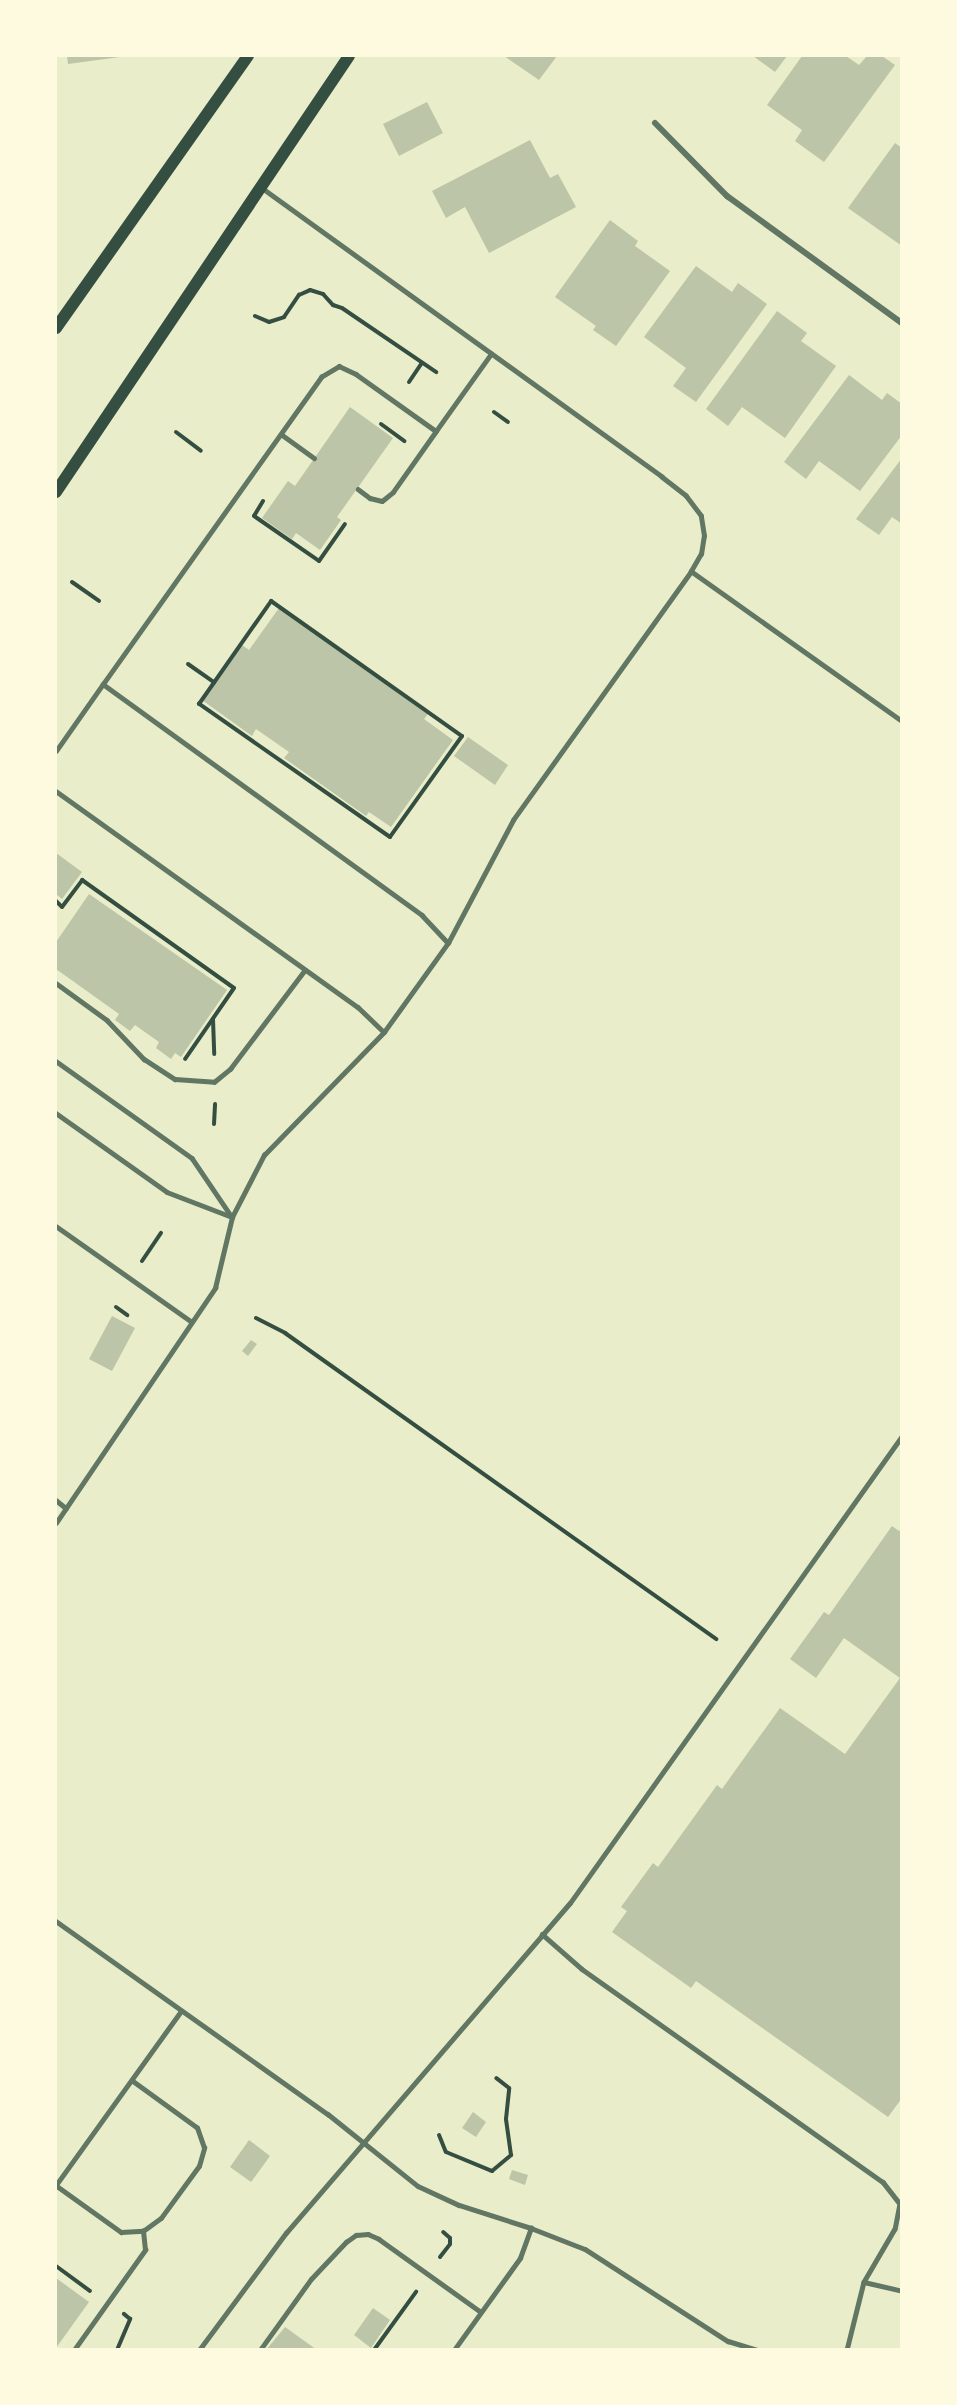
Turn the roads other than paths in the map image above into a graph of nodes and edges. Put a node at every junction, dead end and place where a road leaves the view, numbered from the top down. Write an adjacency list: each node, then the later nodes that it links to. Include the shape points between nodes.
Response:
1 (249, 56): 6 (main road)
2 (349, 56): 4 (main road)
3 (655, 123): 5 (street, via 727,196)
4 (259, 186): 7 (lane); 12 (main road)
5 (902, 323)
6 (56, 328)
7 (491, 354): 8 (lane); 13 (lane, via 686,496 701,516 704,536 701,554)
8 (436, 431): 9 (lane, via 339,366 321,377); 11 (lane, via 393,492 382,501)
9 (281, 434): 10 (lane); 14 (lane)
10 (314, 458)
11 (358, 489)
12 (56, 492)
13 (691, 572): 15 (lane); 18 (lane, via 513,820)
14 (103, 684): 16 (lane); 18 (lane, via 422,915)
15 (902, 721)
16 (56, 751)
17 (56, 791): 19 (lane)
18 (448, 943): 21 (lane)
19 (305, 970): 20 (lane, via 230,1069 214,1082 175,1079 144,1059 107,1020); 21 (lane, via 358,1007)
20 (56, 983)
21 (384, 1032): 24 (lane, via 264,1155)
22 (56, 1061): 24 (lane, via 192,1158)
23 (56, 1113): 24 (lane, via 167,1192)
24 (232, 1217): 26 (lane, via 215,1288)
25 (56, 1226): 26 (lane)
26 (192, 1322): 29 (lane)
27 (902, 1436): 32 (lane, via 570,1903)
28 (56, 1500): 29 (lane)
29 (66, 1508): 30 (lane)
30 (56, 1523)
31 (56, 1921): 33 (lane)
32 (542, 1934): 35 (lane); 39 (lane, via 586,1972 883,2182 900,2205 895,2229)
33 (181, 2011): 34 (lane); 35 (lane)
34 (132, 2081): 36 (lane); 38 (lane, via 197,2128 204,2148 199,2166 161,2218)
35 (363, 2141): 37 (lane, via 418,2186 459,2205); 43 (lane, via 259,2267)
36 (56, 2185): 38 (lane, via 121,2232)
37 (531, 2228): 41 (lane, via 520,2258); 46 (lane, via 585,2249 728,2341)
38 (143, 2230): 42 (lane, via 144,2250)
39 (864, 2282): 40 (lane); 47 (lane)
40 (902, 2291)
41 (481, 2312): 44 (lane, via 379,2239 368,2234 356,2235 311,2280); 45 (lane)
42 (74, 2349)
43 (199, 2349)
44 (260, 2349)
45 (454, 2349)
46 (758, 2349)
47 (847, 2349)

